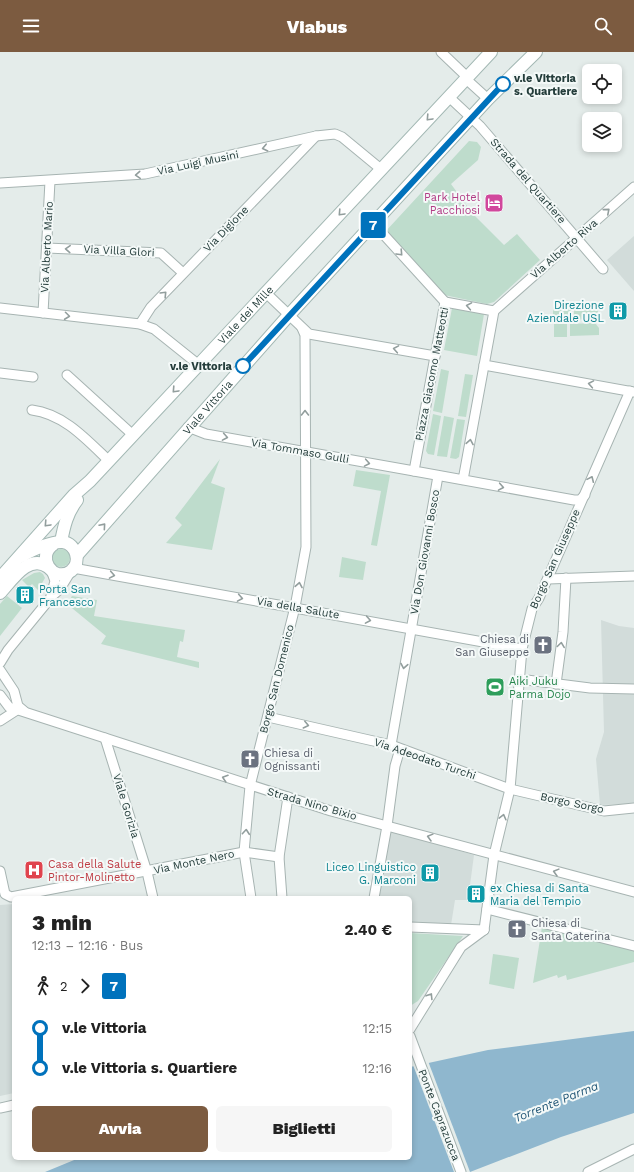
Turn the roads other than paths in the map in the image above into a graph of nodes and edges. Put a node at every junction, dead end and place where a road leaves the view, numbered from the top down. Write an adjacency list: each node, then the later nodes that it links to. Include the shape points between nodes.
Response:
1 (441, 52): 4 (street, via 464,74)
2 (491, 52): 4 (main road, Viale dei Mille)
3 (536, 52): 6 (main road, Viale Vittoria)
4 (466, 80): 5 (main road, Viale dei Mille); 6 (street)
5 (449, 97): 7 (street, Strada del Quartiere); 11 (main road, Viale dei Mille, one-way to 11)
6 (488, 99): 7 (main road, Viale Vittoria)
7 (471, 118): 15 (main road, Viale Vittoria); 16 (street, Strada del Quartiere)
8 (316, 136): 9 (street, Via Luigi Musini); 10 (street, Via Digione); 11 (street, Via Luigi Musini, via 335,134 342,137)
9 (279, 145): 10 (street, via 288,151); 12 (street, Via Luigi Musini, one-way to 12, via 145,174)
10 (290, 162): 19 (street, Via Digione)
11 (382, 170): 20 (main road, Viale dei Mille, one-way to 20)
12 (50, 181): 13 (street, Via Luigi Musini); 17 (street, Via Alberto Mario)
13 (0, 183)
14 (634, 187): 16 (street, Via Alberto Riva, one-way to 14)
15 (374, 224): 21 (street, one-way to 21); 25 (main road, Viale Vittoria)
16 (576, 238): 18 (street, Strada del Quartiere); 23 (street, Via Alberto Riva)
17 (47, 248): 19 (street, Via Villa Glori, one-way to 17, via 161,253); 24 (street, Via Alberto Mario)
18 (603, 269)
19 (183, 273): 26 (street, Via Digione, one-way to 19, via 151,307)
20 (266, 293): 25 (street); 29 (main road, Viale dei Mille)
21 (445, 302): 23 (street, Piazza Giacomo Matteotti, one-way to 21); 28 (street, Piazza Giacomo Matteotti)
22 (0, 308): 24 (street)
23 (494, 311): 30 (street)
24 (43, 313): 26 (street, one-way to 26)
25 (289, 315): 27 (street); 36 (main road, Viale Vittoria)
26 (140, 324): 29 (street, via 154,329)
27 (302, 328): 28 (street, one-way to 27, via 312,334); 38 (street, Borgo San Domenico, one-way to 27, via 305,335)
28 (435, 356): 40 (street, Piazza Giacomo Matteotti)
29 (199, 365): 37 (main road, Viale dei Mille, one-way to 37)
30 (484, 365): 34 (street, one-way to 30); 42 (street, one-way to 30)
31 (0, 372): 33 (street)
32 (67, 375): 37 (street)
33 (33, 377)
34 (632, 391): 44 (street, Borgo San Giuseppe, one-way to 34)
35 (32, 410): 39 (street, via 49,413 72,427)
36 (188, 427): 38 (street, Via Tommaso Gulli, one-way to 38, via 206,434); 46 (main road, Viale Vittoria, one-way to 36)
37 (133, 435): 39 (main road, Viale dei Mille)
38 (305, 452): 40 (street, Via Tommaso Gulli, one-way to 40); 56 (street, Borgo San Domenico, one-way to 38, via 306,547)
39 (109, 461): 43 (main road, Viale dei Mille)
40 (414, 472): 41 (street)
41 (438, 476): 42 (street); 57 (street, Via Don Giovanni Bosco)
42 (462, 480): 44 (street, one-way to 44, via 574,500 580,500)
43 (90, 481): 45 (main road, via 70,509); 47 (main road, Viale dei Mille, one-way to 47, via 74,495)
44 (584, 494): 53 (street, Borgo San Giuseppe)
45 (58, 543): 46 (main road, via 71,546); 47 (main road, via 32,550); 48 (main road, via 49,548 46,554)
46 (77, 554): 49 (main road, via 77,562)
47 (16, 560): 51 (main road, Viale dei Mille)
48 (50, 569): 49 (main road, via 61,574); 54 (main road, via 41,564 28,565); 55 (street, via 55,583)
49 (72, 569): 55 (street, via 60,589); 56 (street, Via della Salute, one-way to 56)
50 (634, 576): 52 (street)
51 (0, 578)
52 (566, 578): 53 (street); 62 (street, one-way to 52, via 563,632)
53 (548, 579): 58 (street, Borgo San Giuseppe, via 532,609)
54 (0, 593)
55 (51, 598): 59 (street)
56 (295, 607): 57 (street, Via della Salute, one-way to 57); 67 (street, Borgo San Domenico)
57 (411, 628): 58 (street, Via della Salute); 70 (street, Via Don Giovanni Bosco, one-way to 70)
58 (522, 649): 61 (street, Borgo San Giuseppe)
59 (0, 663)
60 (0, 670): 66 (street, via 14,691 18,706)
61 (519, 678): 62 (street); 73 (street, Borgo San Giuseppe)
62 (556, 684): 63 (street)
63 (634, 689)
64 (0, 695): 65 (street, Strada Nino Bixio, via 10,707)
65 (17, 710): 66 (street, Strada Nino Bixio); 68 (street)
66 (27, 713): 69 (street, Strada Nino Bixio)
67 (268, 716): 70 (street, Via Adeodato Turchi, one-way to 70); 72 (street, Borgo San Domenico)
68 (0, 721)
69 (105, 738): 72 (street, Strada Nino Bixio, one-way to 69); 81 (street, Viale Gorizia)
70 (391, 745): 71 (street, Via Adeodato Turchi)
71 (400, 749): 73 (street, Via Adeodato Turchi); 76 (street, via 395,766)
72 (250, 786): 74 (street, Strada Nino Bixio); 77 (street, Borgo San Domenico, one-way to 72)
73 (510, 789): 75 (street, Borgo Sorgo, via 604,810); 78 (street, Borgo San Giuseppe, one-way to 73)
74 (288, 798): 76 (street, Strada Nino Bixio); 79 (street)
75 (634, 808)
76 (387, 826): 78 (street, Strada Nino Bixio, one-way to 76); 87 (street)
77 (244, 852): 79 (street, Via Monte Nero); 81 (street, Via Monte Nero); 85 (street, Borgo San Domenico)
78 (494, 855): 82 (street, Strada Nino Bixio, one-way to 78); 89 (street, Borgo San Giuseppe)
79 (279, 857): 86 (street)
80 (0, 871): 88 (street, Via Monte Nero, via 5,894)
81 (147, 872): 83 (street, Via Monte Nero); 84 (street, Viale Gorizia)
82 (634, 892)
83 (21, 896)
84 (153, 896)
85 (251, 896)
86 (282, 896)
87 (374, 896)
88 (12, 897)
89 (487, 909): 91 (street, Borgo San Giuseppe); 92 (street)
90 (412, 927): 91 (street)
91 (484, 930): 93 (street, one-way to 91, via 461,947)
92 (634, 946)
93 (412, 1026)
94 (412, 1042): 98 (street, Ponte Caprazucca)
95 (12, 1105): 96 (street)
96 (0, 1108)
97 (634, 1149): 99 (street)
98 (461, 1172)
99 (588, 1172)

